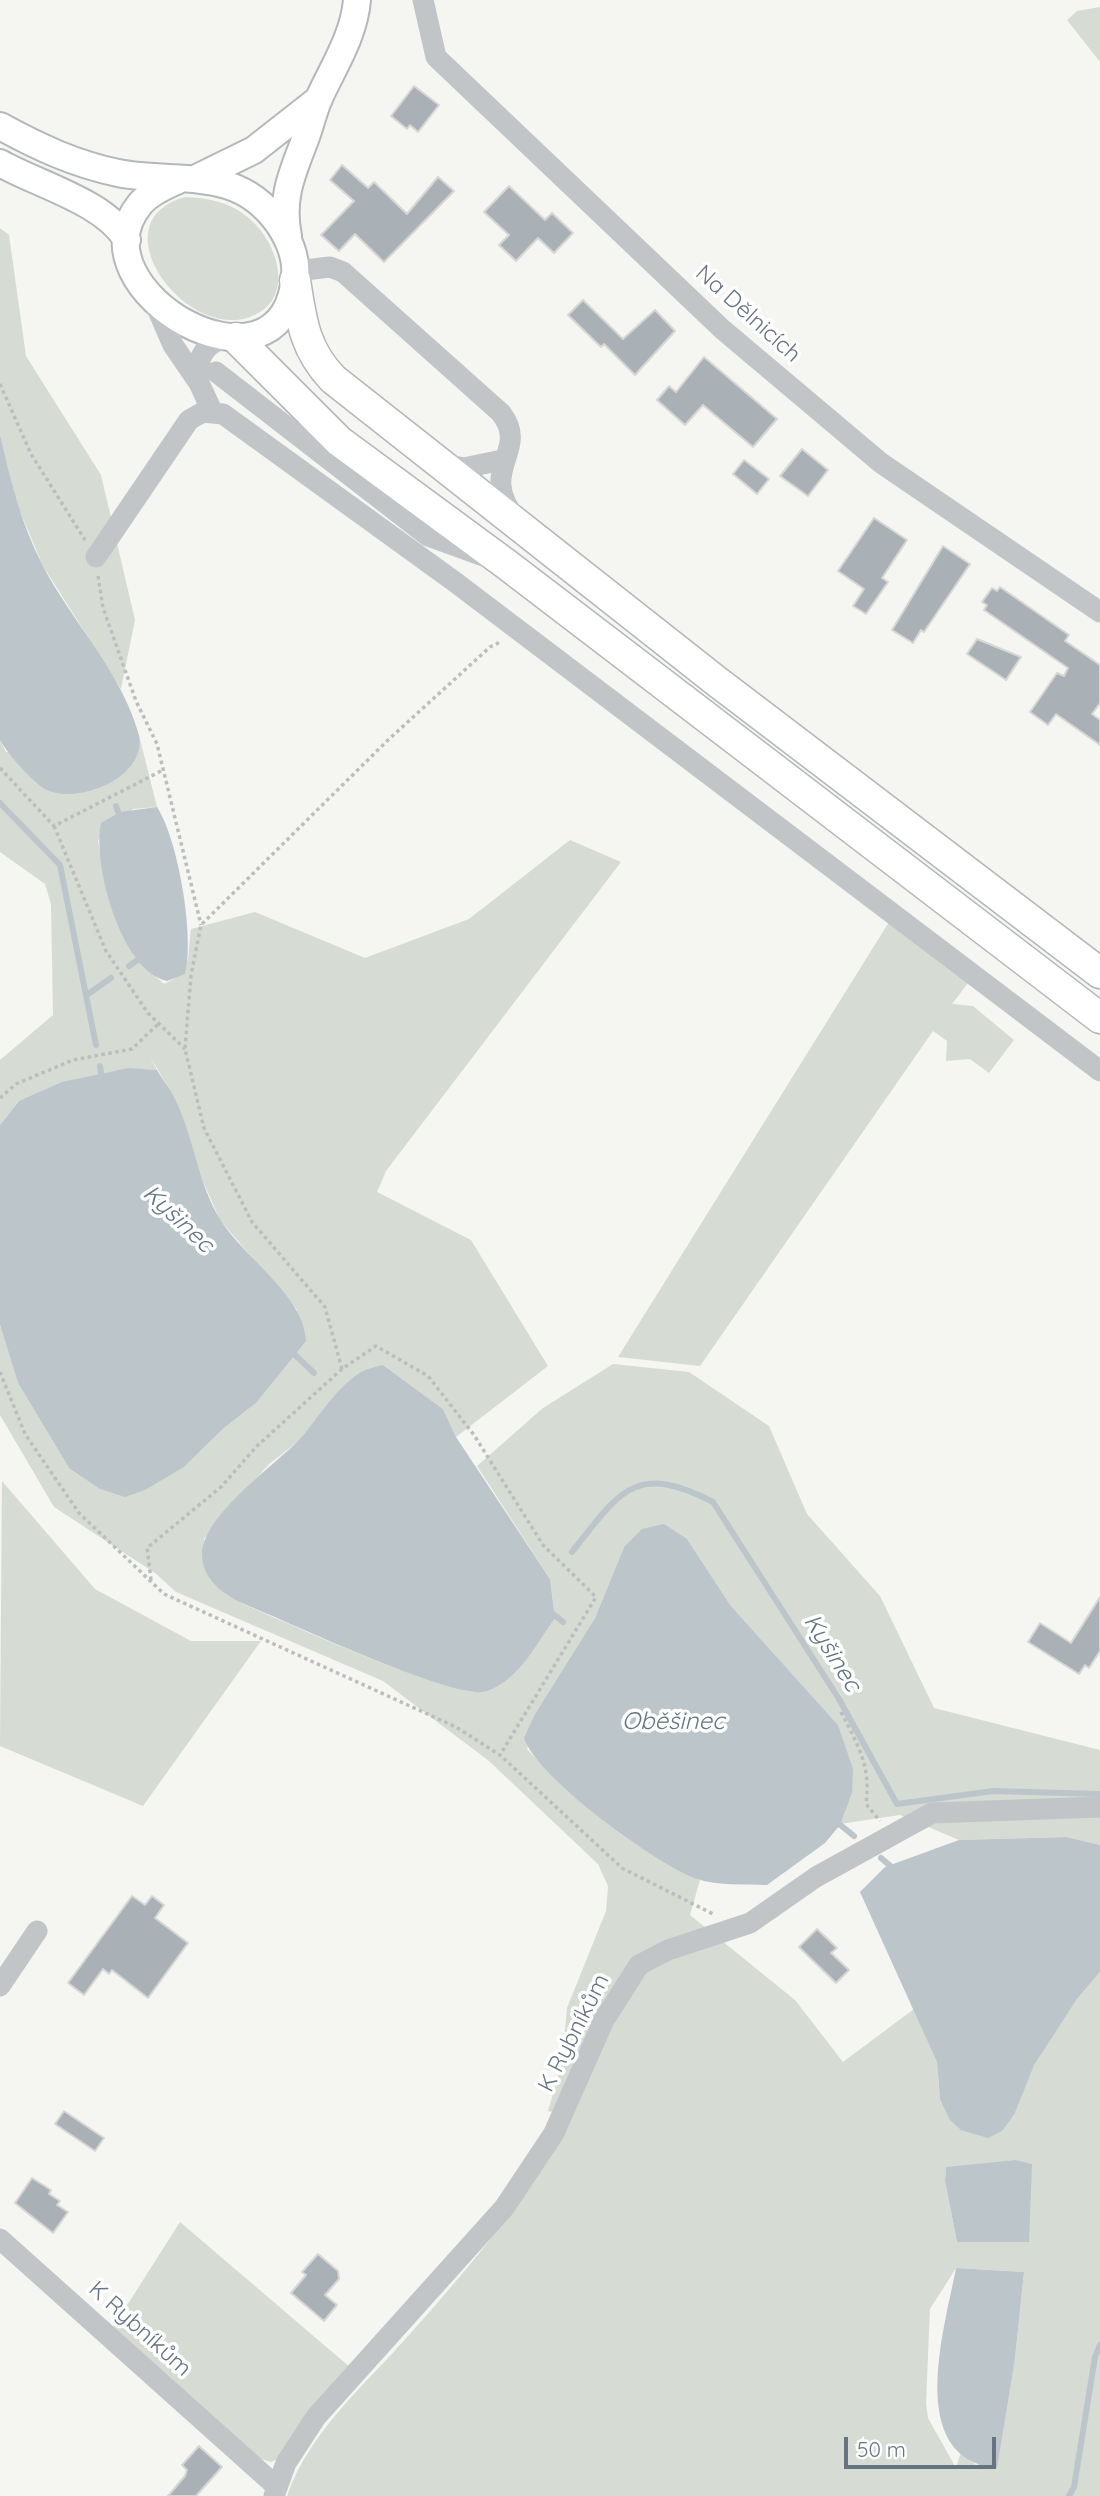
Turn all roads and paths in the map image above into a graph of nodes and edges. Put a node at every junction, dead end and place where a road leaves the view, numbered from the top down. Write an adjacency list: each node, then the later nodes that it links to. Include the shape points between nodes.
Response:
1 (357, 0): 3 (main road, via 342,55)
2 (423, 0): 19 (street, Na Dělnicích, via 436,57 722,329 881,463)
3 (319, 99): 6 (main road, via 254,150); 7 (main road, via 286,191 283,213)
4 (2, 126): 6 (main road, via 74,162 121,173)
5 (0, 163): 8 (main road, via 102,212)
6 (188, 178): 7 (main road, via 224,184 252,197); 8 (main road, via 141,202)
7 (288, 239): 9 (main road)
8 (127, 240): 10 (main road, via 135,274)
9 (295, 276): 11 (main road, via 287,306 271,326); 14 (highway, via 302,331 320,364); 15 (street, via 330,267 354,281 501,413 512,435 510,450)
10 (153, 299): 11 (main road, via 181,322); 12 (street, via 173,345)
11 (232, 338): 12 (street, via 214,342 201,355 197,365); 18 (highway, via 340,441)
12 (207, 377): 13 (street); 18 (street, via 428,536)
13 (212, 411): 17 (street, via 188,420); 20 (street, via 234,422)
14 (426, 454): 15 (street, via 445,465 464,468); 16 (highway)
15 (502, 460): 16 (street, via 501,491)
16 (529, 534): 24 (highway)
17 (96, 558)
18 (506, 564): 25 (highway)
19 (1100, 612)
20 (522, 633): 23 (path, via 489,647); 28 (street)
21 (0, 768): 22 (path)
22 (54, 826): 23 (path, via 163,770); 26 (path, via 106,951)
23 (201, 925): 27 (path, via 191,975)
24 (1100, 973)
25 (1100, 1018)
26 (158, 1024): 27 (path); 29 (path, via 132,1049 73,1060 16,1084)
27 (185, 1049): 30 (path, via 204,1128 253,1222 325,1307)
28 (1100, 1071)
29 (0, 1098)
30 (342, 1369): 32 (path, via 257,1446 221,1487 147,1548); 34 (path, via 376,1346 428,1376 474,1435 543,1545 596,1597)
31 (0, 1372): 32 (path, via 25,1434 79,1513)
32 (151, 1582): 34 (path, via 175,1600 456,1727)
33 (841, 1712): 36 (path, via 869,1778 866,1804)
34 (500, 1755): 37 (path, via 622,1868)
35 (1100, 1807): 36 (street, K Rybníkům, via 932,1813)
36 (890, 1834): 37 (street, K Rybníkům)
37 (737, 1927): 41 (street, K Rybníkům, via 639,1965 604,2020 554,2133 504,2208 316,2417 286,2463)
38 (37, 1931): 39 (street)
39 (0, 1986)
40 (0, 2239): 41 (street, K Rybníkům)
41 (275, 2491)

